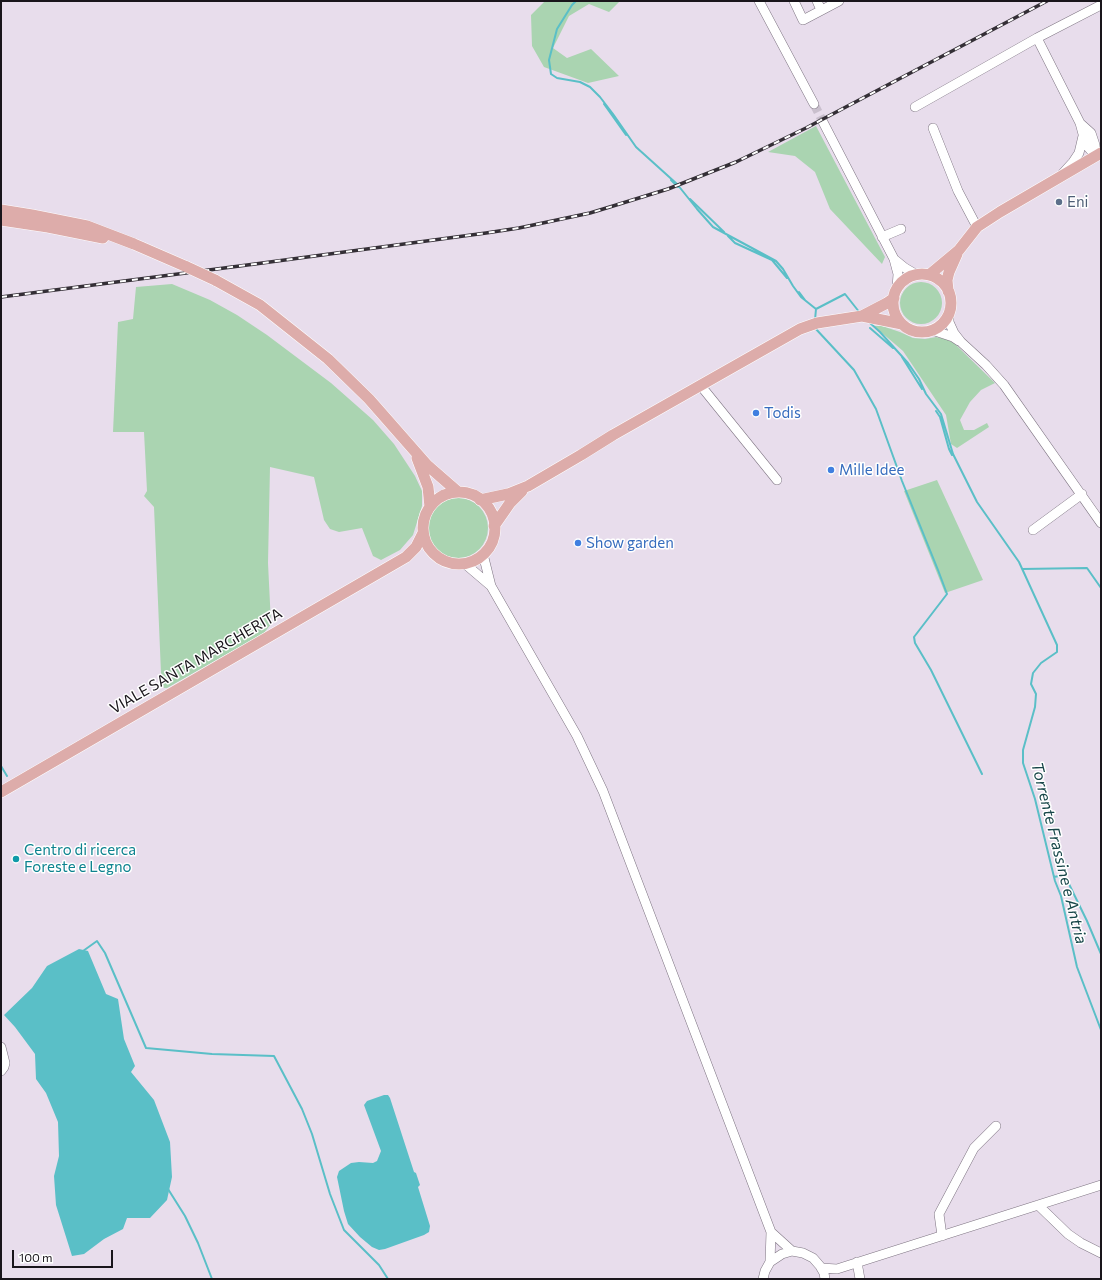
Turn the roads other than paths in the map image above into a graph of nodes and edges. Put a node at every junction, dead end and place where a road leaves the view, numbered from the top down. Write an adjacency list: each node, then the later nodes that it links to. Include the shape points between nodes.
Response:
1 (759, 1): 8 (street)
2 (794, 1): 6 (street, via 803,20)
3 (817, 1): 6 (street)
4 (839, 1): 6 (street)
5 (1101, 5): 7 (street)
6 (821, 10)
7 (1037, 38): 9 (street); 12 (street)
8 (814, 104)
9 (915, 107)
10 (823, 122): 20 (street)
11 (933, 128): 18 (street, via 958,191)
12 (1087, 134): 13 (street); 14 (street, via 1086,145); 15 (street, via 1076,158)
13 (1101, 136)
14 (1098, 155): 15 (main road)
15 (1055, 180): 18 (main road)
16 (1, 210): 21 (main road, via 87,226)
17 (1, 220): 21 (main road)
18 (977, 227): 22 (main road)
19 (901, 229): 20 (street)
20 (882, 237): 23 (street)
21 (134, 244): 34 (main road, bridge, via 215,280 260,305 328,358 369,398)
22 (959, 250): 25 (main road); 26 (main road, via 949,272)
23 (894, 259): 24 (street); 27 (street, via 898,274)
24 (917, 275): 25 (main road); 27 (main road, via 906,279)
25 (929, 275): 26 (main road, via 943,284)
26 (948, 292): 28 (main road)
27 (895, 293): 29 (main road, via 887,303); 30 (main road, via 893,307 896,317)
28 (950, 311): 31 (main road, via 946,319); 32 (street, via 949,322)
29 (862, 316): 30 (main road); 33 (main road, via 817,323 800,329)
30 (902, 324): 31 (main road, via 917,331)
31 (932, 330): 32 (street)
32 (961, 342): 38 (street, via 1022,404)
33 (700, 386): 35 (street); 36 (main road)
34 (413, 450): 37 (main road); 40 (main road, via 426,482)
35 (777, 480)
36 (528, 486): 39 (main road, via 508,494); 42 (main road, via 510,503)
37 (458, 492): 39 (main road); 40 (main road, via 442,496)
38 (1082, 494): 41 (street); 43 (street)
39 (480, 500): 42 (main road, via 489,510)
40 (430, 507): 44 (main road, via 424,518)
41 (1101, 523)
42 (494, 526): 45 (main road, via 492,542)
43 (1033, 530)
44 (423, 533): 46 (main road); 47 (main road, VIALE SANTA MARGHERITA, via 416,547)
45 (483, 554): 48 (main road); 49 (street)
46 (435, 555): 47 (main road, VIALE SANTA MARGHERITA, via 423,552); 48 (main road, via 449,563)
47 (406, 557): 50 (main road, VIALE SANTA MARGHERITA)
48 (464, 564): 49 (street)
49 (491, 586): 56 (street, via 578,736 603,791)
50 (1, 792)
51 (1, 1047): 52 (street, via 5,1063)
52 (1, 1071)
53 (996, 1126): 57 (street, via 974,1148 939,1214)
54 (1101, 1185): 55 (street)
55 (1038, 1205): 57 (street); 59 (street, via 1068,1234)
56 (771, 1232): 58 (street); 60 (street)
57 (942, 1236): 61 (street)
58 (792, 1252): 60 (street, via 782,1254); 62 (street, via 803,1253 813,1258)
59 (1101, 1253)
60 (770, 1262): 64 (street)
61 (857, 1262): 63 (street); 66 (street)
62 (821, 1268): 63 (street); 65 (street)
63 (837, 1269): 65 (street)
64 (763, 1279)
65 (825, 1279)
66 (860, 1279)

